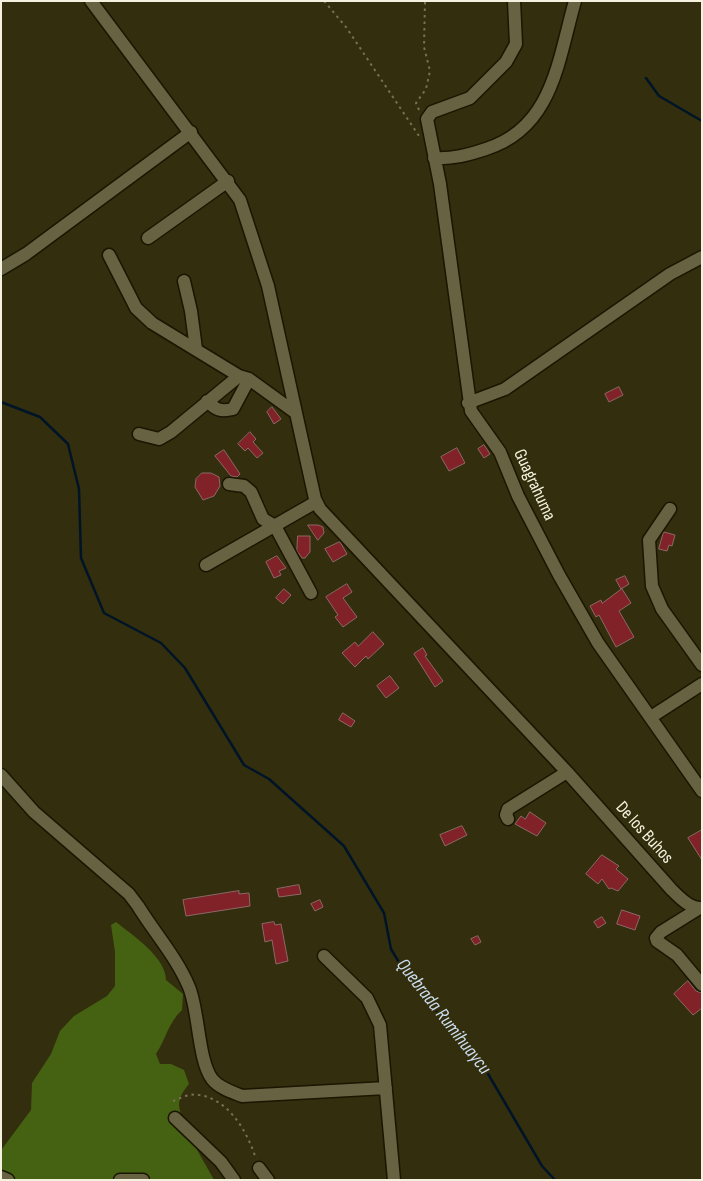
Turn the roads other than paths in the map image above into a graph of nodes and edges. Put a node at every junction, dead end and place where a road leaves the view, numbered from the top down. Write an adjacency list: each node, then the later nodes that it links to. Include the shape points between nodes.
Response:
1 (91, 1): 4 (street)
2 (514, 1): 5 (street, Guagrahuma, via 516,44 506,62 470,98 429,115)
3 (575, 1): 5 (street, via 554,79 544,103 523,130 512,139 463,157)
4 (191, 132): 6 (street); 10 (street)
5 (434, 158): 15 (street, Guagrahuma)
6 (228, 181): 7 (street); 16 (street, via 240,200 263,268)
7 (148, 238)
8 (110, 255): 12 (street, via 136,308 152,322)
9 (702, 257): 15 (street, via 670,274 505,390)
10 (1, 269)
11 (184, 281): 12 (street)
12 (196, 349): 13 (street)
13 (244, 377): 14 (street); 14 (street, via 233,409 216,409); 16 (street)
14 (207, 401): 17 (street, via 171,432 159,438)
15 (468, 403): 26 (street, Guagrahuma, via 500,452 518,496 572,599 598,643)
16 (296, 413): 19 (street)
17 (139, 434)
18 (229, 484): 21 (street, via 244,486 251,492 262,519)
19 (316, 502): 21 (street); 27 (street, De los Buhos, via 326,517)
20 (670, 509): 24 (street, via 649,540 652,586 662,609)
21 (275, 526): 22 (street); 23 (street)
22 (206, 565)
23 (311, 593)
24 (702, 665)
25 (702, 684): 26 (street)
26 (651, 717): 29 (street, Guagrahuma)
27 (567, 772): 30 (street, via 508,809); 31 (street, De los Buhos, via 671,889 682,900)
28 (1, 775): 34 (street, via 34,812 129,894 138,906 188,986 206,1066 212,1079 242,1096)
29 (702, 791)
30 (508, 819)
31 (700, 908): 33 (street, via 656,938 677,955)
32 (324, 956): 34 (street, via 367,998 380,1025)
33 (702, 985)
34 (386, 1088): 43 (street)
35 (175, 1118): 41 (street, via 221,1162)
36 (258, 1168): 42 (street)
37 (1, 1178): 38 (street)
38 (8, 1180)
39 (120, 1180): 40 (street)
40 (143, 1180)
41 (234, 1180)
42 (268, 1180)
43 (394, 1180)

